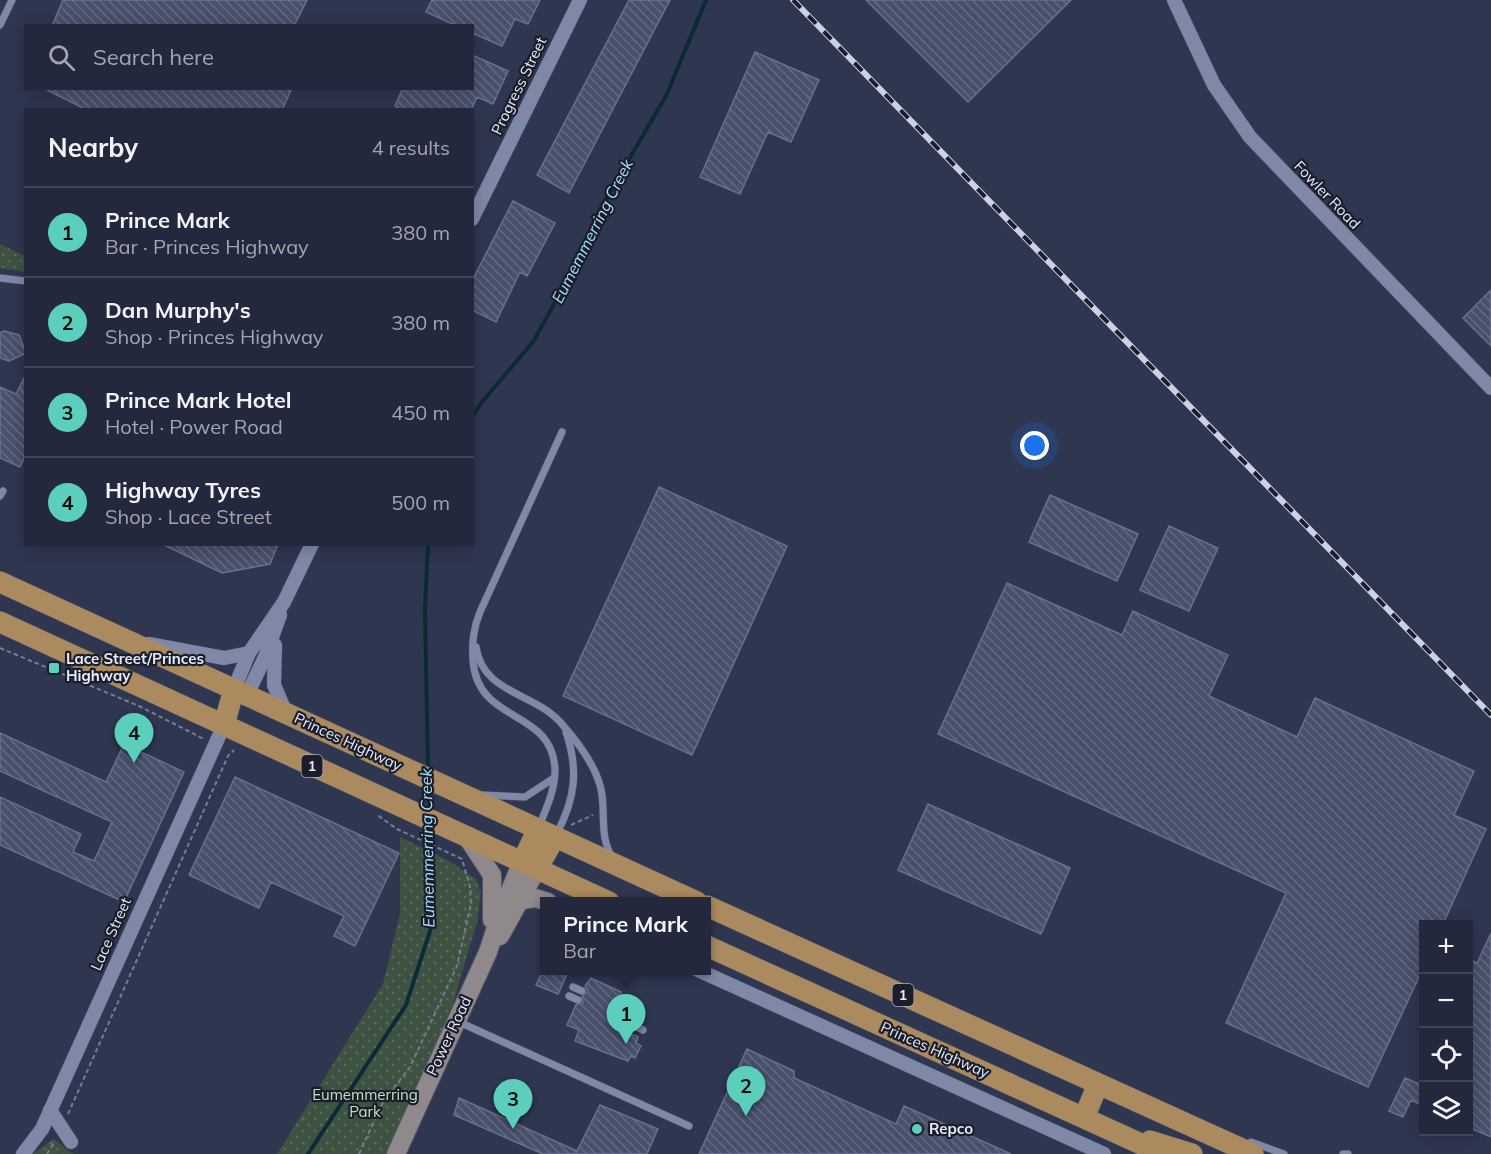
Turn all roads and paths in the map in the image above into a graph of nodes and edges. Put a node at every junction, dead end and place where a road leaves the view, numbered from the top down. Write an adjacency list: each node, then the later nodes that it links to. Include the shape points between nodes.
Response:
1 (12, 0): 4 (lane)
2 (580, 0): 5 (street, Progress Street)
3 (1174, 0): 8 (street, Fowler Road, via 1214,85 1250,137)
4 (0, 25)
5 (474, 215)
6 (0, 278): 7 (lane)
7 (24, 281)
8 (1491, 388)
9 (562, 432): 13 (lane)
10 (311, 546): 12 (street)
11 (0, 582): 16 (highway, Princes Highway / 1)
12 (284, 602): 15 (street); 18 (street)
13 (480, 612): 21 (lane, via 476,645 487,674 503,688 548,711); 25 (lane, via 472,635 477,683 491,702 521,719 543,738 553,758)
14 (0, 622): 22 (highway, 1)
15 (277, 625): 19 (street); 20 (street, via 274,685)
16 (126, 640): 18 (street, via 224,657); 19 (highway, Princes Highway / 1)
17 (0, 648): 22 (path, via 139,706 191,734)
18 (249, 653): 19 (street)
19 (240, 692): 20 (highway, Princes Highway / 1); 22 (highway)
20 (286, 713): 26 (highway, Princes Highway / 1)
21 (562, 724): 29 (lane, via 574,759 575,782 568,810); 32 (lane, via 599,782 605,842)
22 (220, 734): 23 (path); 30 (highway, 1); 50 (street, Lace Street)
23 (234, 750): 24 (path); 53 (path)
24 (239, 750)
25 (554, 778): 26 (lane, via 525,796); 29 (lane, via 550,799)
26 (458, 792): 29 (highway, Princes Highway / 1)
27 (372, 812): 59 (path, via 397,829 462,859 471,897 457,966 410,1067 383,1102)
28 (599, 813): 29 (path)
29 (554, 830): 31 (highway); 32 (highway, Princes Highway / 1)
30 (461, 834): 31 (highway, 1); 38 (main road, via 483,859 492,877)
31 (530, 865): 33 (highway, 1); 35 (main road, Power Road); 38 (main road, Power Road)
32 (617, 866): 34 (highway, Princes Highway / 1)
33 (598, 897)
34 (686, 897)
35 (522, 900): 36 (main road); 38 (main road, Power Road)
36 (540, 900)
37 (711, 908): 48 (highway, 1)
38 (490, 944): 46 (main road, Power Road)
39 (711, 948): 51 (highway, Princes Highway)
40 (709, 975): 55 (street, Princes Highway)
41 (573, 987): 42 (lane)
42 (582, 991)
43 (569, 996): 44 (lane)
44 (578, 1000)
45 (617, 1007): 47 (lane, via 639,1004 624,1015 613,1015)
46 (457, 1021): 52 (lane); 60 (main road, Power Road)
47 (643, 1030)
48 (1098, 1084): 49 (highway, 1); 51 (highway)
49 (1144, 1104): 64 (highway, 1); 65 (lane)
50 (50, 1110): 53 (street); 57 (street, Lace Street, via 39,1134)
51 (1084, 1118): 54 (highway, Princes Highway); 55 (street)
52 (689, 1126)
53 (62, 1128): 56 (street); 58 (path)
54 (1132, 1140): 62 (highway, Princes Highway); 63 (highway, via 1161,1143)
55 (1076, 1141): 61 (street, Princes Highway)
56 (71, 1142)
57 (23, 1154)
58 (47, 1154)
59 (359, 1154)
60 (396, 1154)
61 (1104, 1154)
62 (1163, 1154)
63 (1192, 1154)
64 (1253, 1154)
65 (1284, 1154)

